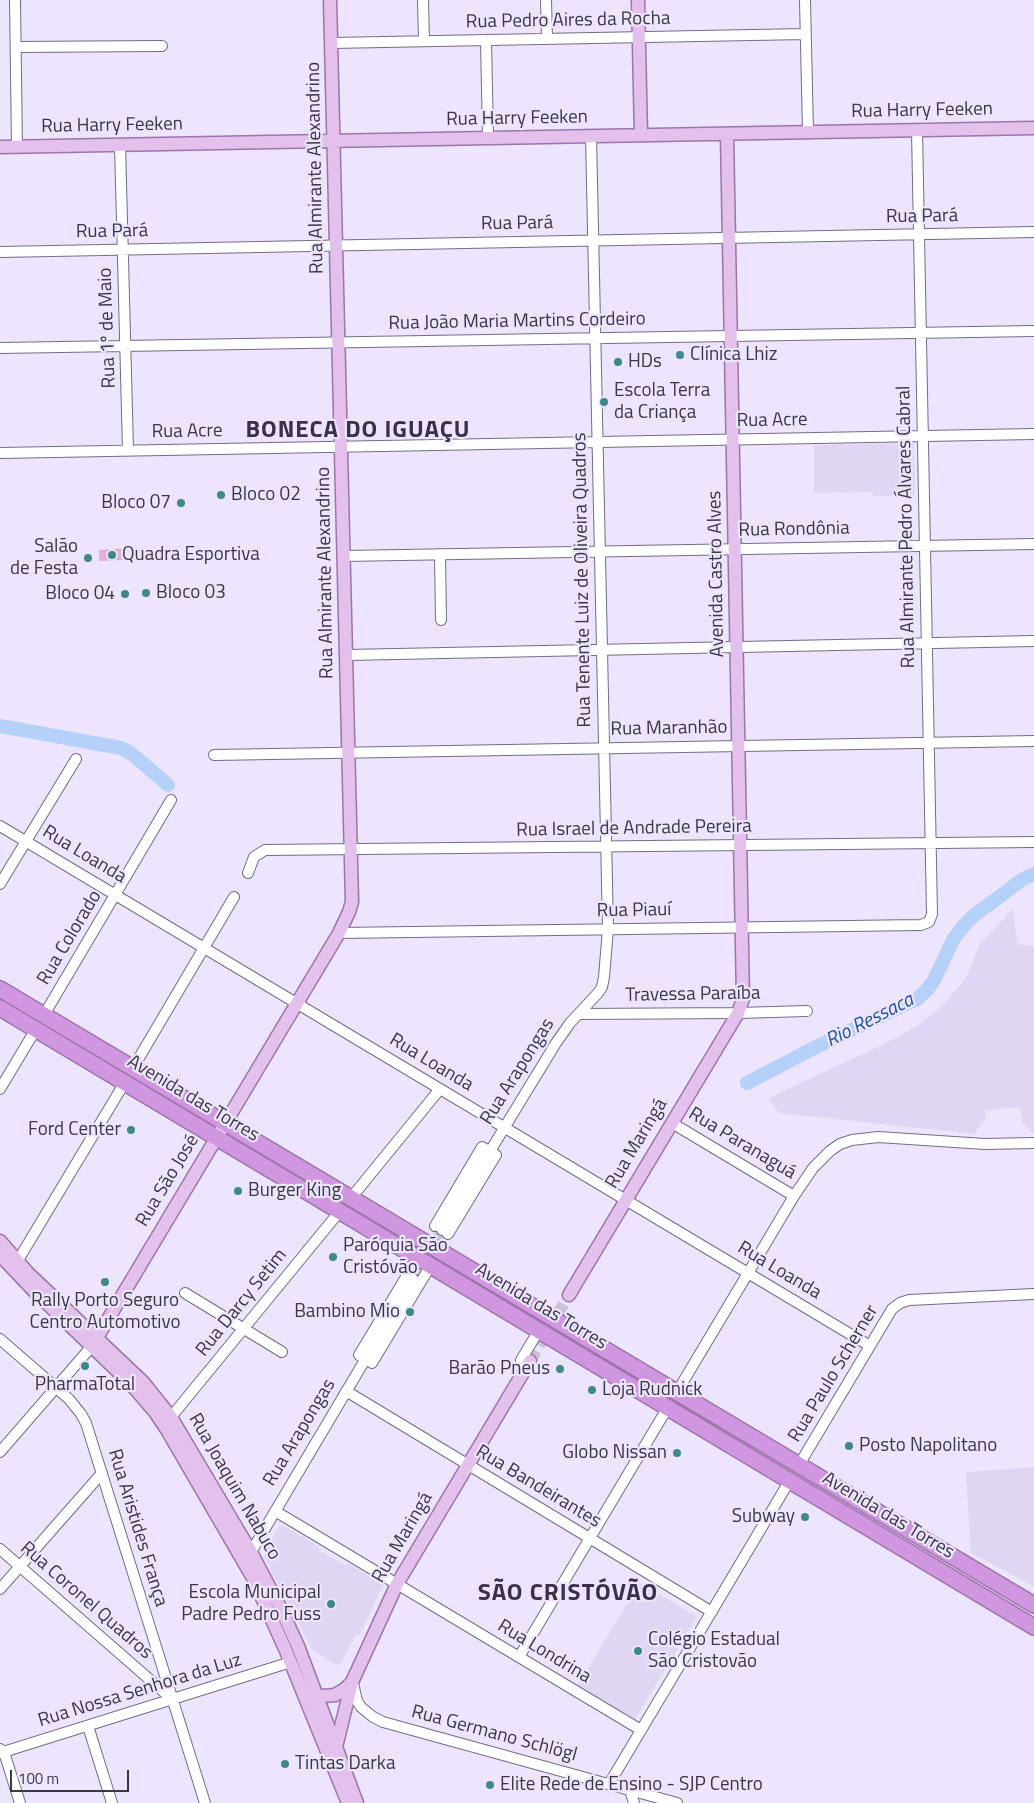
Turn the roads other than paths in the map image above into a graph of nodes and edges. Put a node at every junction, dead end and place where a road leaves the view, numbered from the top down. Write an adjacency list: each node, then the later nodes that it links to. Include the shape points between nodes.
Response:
1 (15, 0): 14 (street)
2 (330, 0): 12 (main road, Rua Almirante Alexandrino)
3 (423, 0): 11 (street)
4 (546, 0): 9 (street)
5 (638, 0): 8 (main road)
6 (804, 0): 7 (street)
7 (805, 34): 8 (street, Rua Pedro Aires da Rocha); 17 (street)
8 (638, 37): 9 (street, Rua Pedro Aires da Rocha); 19 (main road)
9 (547, 39): 10 (street, Rua Pedro Aires da Rocha)
10 (486, 40): 11 (street, Rua Pedro Aires da Rocha); 21 (street)
11 (424, 41): 12 (street, Rua Pedro Aires da Rocha)
12 (331, 43): 22 (main road, Rua Almirante Alexandrino)
13 (162, 46): 14 (street)
14 (16, 47): 25 (street)
15 (1034, 128): 16 (main road, Rua Harry Feeken)
16 (917, 130): 17 (main road, Rua Harry Feeken); 27 (street, Rua Almirante Pedro Álvares Cabral)
17 (808, 132): 18 (main road, Rua Harry Feeken)
18 (727, 134): 19 (main road, Rua Harry Feeken); 28 (main road, Avenida Castro Alves)
19 (641, 135): 20 (main road, Rua Harry Feeken)
20 (592, 136): 21 (main road, Rua Harry Feeken); 29 (street, Rua Tenente Luiz de Oliveira Quadros)
21 (488, 138): 22 (main road, Rua Harry Feeken)
22 (334, 141): 23 (main road, Rua Harry Feeken); 30 (main road, Rua Almirante Alexandrino)
23 (120, 145): 25 (main road, Rua Harry Feeken); 31 (street, Rua 1º de Maio)
24 (0, 147): 25 (main road, Rua Harry Feeken)
25 (17, 147)
26 (1034, 232): 27 (street, Rua Pará)
27 (919, 234): 28 (street, Rua Pará); 34 (street, Rua Almirante Pedro Álvares Cabral)
28 (729, 238): 29 (street, Rua Pará); 35 (main road, Avenida Castro Alves)
29 (594, 240): 30 (street, Rua Pará); 36 (street, Rua Tenente Luiz de Oliveira Quadros)
30 (336, 245): 31 (street, Rua Pará); 37 (main road, Rua Almirante Alexandrino)
31 (123, 249): 32 (street, Rua Pará); 38 (street, Rua 1º de Maio)
32 (0, 252)
33 (1034, 331): 34 (street, Rua João Maria Martins Cordeiro)
34 (921, 333): 35 (street, Rua João Maria Martins Cordeiro); 41 (street, Rua Almirante Pedro Álvares Cabral)
35 (731, 336): 36 (street, Rua João Maria Martins Cordeiro); 42 (main road, Avenida Castro Alves)
36 (596, 338): 37 (street, Rua João Maria Martins Cordeiro); 43 (street, Rua Tenente Luiz de Oliveira Quadros)
37 (339, 343): 38 (street, Rua João Maria Martins Cordeiro); 44 (main road, Rua Almirante Alexandrino)
38 (126, 346): 39 (street, Rua João Maria Martins Cordeiro); 45 (street, Rua 1º de Maio)
39 (0, 348)
40 (1034, 434): 41 (street, Rua Acre)
41 (923, 436): 42 (street, Rua Acre); 48 (street, Rua Almirante Pedro Álvares Cabral)
42 (733, 439): 43 (street, Rua Acre); 49 (main road, Avenida Castro Alves)
43 (598, 442): 44 (street, Rua Acre); 50 (street, Rua Tenente Luiz de Oliveira Quadros)
44 (342, 446): 45 (street, Rua Acre); 52 (main road, Rua Almirante Alexandrino)
45 (128, 450): 46 (street, Rua Acre)
46 (0, 453)
47 (1034, 544): 48 (street, Rua Rondônia)
48 (925, 546): 49 (street, Rua Rondônia); 55 (street, Rua Almirante Pedro Álvares Cabral)
49 (735, 549): 50 (street, Rua Rondônia); 56 (main road, Avenida Castro Alves)
50 (600, 551): 51 (street, Rua Rondônia); 57 (street, Rua Tenente Luiz de Oliveira Quadros)
51 (440, 554): 52 (street, Rua Rondônia); 53 (street)
52 (344, 556): 58 (main road, Rua Almirante Alexandrino)
53 (441, 620)
54 (1034, 641): 55 (street)
55 (927, 643): 56 (street); 60 (street, Rua Almirante Pedro Álvares Cabral)
56 (737, 647): 57 (street); 61 (main road, Avenida Castro Alves)
57 (602, 650): 58 (street); 62 (street, Rua Tenente Luiz de Oliveira Quadros)
58 (347, 655): 63 (main road, Rua Almirante Alexandrino)
59 (1034, 740): 60 (street, Rua Maranhão)
60 (929, 742): 61 (street, Rua Maranhão); 70 (street, Rua Almirante Pedro Álvares Cabral)
61 (739, 746): 62 (street, Rua Maranhão); 71 (main road, Avenida Castro Alves)
62 (604, 748): 63 (street, Rua Maranhão); 72 (street, Rua Tenente Luiz de Oliveira Quadros)
63 (349, 752): 64 (street, Rua Maranhão); 73 (main road, Rua Almirante Alexandrino)
64 (214, 755)
65 (76, 759): 68 (street)
66 (172, 800): 76 (street, Rua Colorado)
67 (0, 826): 68 (street, Rua Loanda)
68 (26, 841): 75 (street); 76 (street, Rua Loanda)
69 (1034, 842): 70 (street, Rua Israel de Andrade Pereira)
70 (931, 843): 71 (street, Rua Israel de Andrade Pereira); 78 (street, Rua Almirante Pedro Álvares Cabral, via 932,914)
71 (741, 845): 72 (street, Rua Israel de Andrade Pereira); 79 (main road, Avenida Castro Alves)
72 (606, 846): 73 (street, Rua Israel de Andrade Pereira); 80 (street, Rua Tenente Luiz de Oliveira Quadros)
73 (352, 849): 74 (street, Rua Israel de Andrade Pereira, via 265,850 254,857); 81 (main road, Rua Almirante Alexandrino, via 352,902)
74 (248, 873)
75 (0, 884)
76 (116, 895): 82 (street, Rua Loanda); 89 (street, Rua Colorado)
77 (234, 897): 82 (street)
78 (929, 922): 79 (street, Rua Piauí, via 921,925)
79 (742, 927): 80 (street, Rua Piauí); 87 (main road, Avenida Castro Alves, via 744,993)
80 (608, 929): 81 (street, Rua Piauí); 88 (street, Rua Tenente Luiz de Oliveira Quadros, via 602,987)
81 (339, 933): 84 (main road, Rua São José)
82 (204, 948): 84 (street, Rua Loanda); 91 (street)
83 (0, 989): 89 (highway, Avenida das Torres)
84 (297, 1003): 94 (street, Rua Loanda); 95 (main road, Rua São José)
85 (0, 1008): 90 (highway, Avenida das Torres)
86 (807, 1010): 87 (street, Travessa Paraíba)
87 (738, 1013): 88 (street, Travessa Paraíba); 96 (main road, Rua Maringá)
88 (579, 1014): 97 (street, Rua Arapongas, via 556,1043)
89 (44, 1015): 91 (highway, Avenida das Torres)
90 (36, 1029): 92 (highway, Avenida das Torres); 93 (street)
91 (133, 1068): 95 (highway, Avenida das Torres)
92 (125, 1082): 98 (highway, Avenida das Torres); 108 (street)
93 (0, 1089)
94 (440, 1089): 97 (street, Rua Loanda); 102 (street)
95 (225, 1123): 98 (main road, Rua São José); 102 (highway, Avenida das Torres)
96 (672, 1123): 101 (street, Rua Paranaguá); 103 (main road, Rua Maringá)
97 (504, 1127): 100 (street, Rua Arapongas); 103 (street, Rua Loanda)
98 (217, 1137): 104 (highway, Avenida das Torres); 117 (main road, Rua São José)
99 (1034, 1143): 101 (street, via 985,1144 878,1137 852,1140 830,1151 813,1168)
100 (489, 1151): 100 (street, Rua Arapongas, via 496,1155 442,1230 482,1147)
101 (794, 1196): 109 (street)
102 (351, 1198): 124 (highway, Avenida das Torres)
103 (626, 1200): 109 (street, Rua Loanda); 113 (main road, Rua Maringá)
104 (340, 1211): 107 (highway, Avenida das Torres); 114 (street, Rua Darcy Setim)
105 (0, 1241): 108 (main road, Rua Joaquim Nabuco)
106 (0, 1255): 117 (main road, Rua Joaquim Nabuco, via 34,1291)
107 (424, 1261): 115 (highway, Avenida das Torres); 120 (street, Rua Arapongas, via 359,1355); 120 (street, Rua Arapongas, via 372,1363)
108 (17, 1262): 117 (main road, Rua Joaquim Nabuco)
109 (748, 1273): 118 (street, Rua Loanda); 124 (street)
110 (413, 1279): 120 (street, Rua Arapongas)
111 (185, 1293): 114 (street)
112 (1034, 1294): 118 (street, Rua Paulo Scherner, via 908,1300 892,1309)
113 (569, 1295)
114 (243, 1328): 119 (street); 126 (street, Rua Darcy Setim)
115 (539, 1330): 121 (street); 125 (highway, Avenida das Torres)
116 (0, 1339): 122 (street, Rua Aristides França)
117 (94, 1342): 122 (street); 126 (main road, Rua Joaquim Nabuco, via 143,1382); 135 (main road, Rua Joaquim Nabuco, via 155,1412)
118 (870, 1346): 129 (street, Rua Paulo Scherner)
119 (282, 1352)
120 (365, 1359): 123 (street, Rua Arapongas)
121 (526, 1361): 128 (main road, Rua Maringá)
122 (56, 1388): 127 (street); 130 (street, Rua Aristides França, via 84,1418)
123 (346, 1391): 128 (street, Rua Bandeirantes); 132 (street, Rua Arapongas)
124 (677, 1392): 129 (highway, Avenida das Torres)
125 (668, 1407): 131 (highway, Avenida das Torres); 133 (street)
126 (171, 1417): 135 (main road, Rua Joaquim Nabuco)
127 (0, 1452)
128 (468, 1465): 133 (street, Rua Bandeirantes); 137 (main road, Rua Maringá)
129 (799, 1465): 139 (highway, Avenida das Torres)
130 (102, 1473): 136 (street); 149 (street, Rua Aristides França)
131 (790, 1480): 142 (street); 143 (highway, Avenida das Torres)
132 (275, 1511): 135 (street, Rua Arapongas); 137 (street, Rua Londrina)
133 (589, 1538): 142 (street, Rua Bandeirantes); 144 (street)
134 (0, 1549): 136 (street, Rua Coronel Quadros)
135 (248, 1557): 145 (main road, Rua Joaquim Nabuco); 148 (main road, Rua Joaquim Nabuco, via 291,1629)
136 (20, 1566): 138 (street); 149 (street, Rua Coronel Quadros)
137 (397, 1584): 144 (street, Rua Londrina); 146 (main road, Rua Maringá)
138 (0, 1589)
139 (1018, 1595): 140 (highway); 141 (highway, Avenida das Torres)
140 (1034, 1599)
141 (1034, 1605)
142 (712, 1612): 151 (street)
143 (1034, 1627)
144 (519, 1657): 151 (street, Rua Londrina)
145 (291, 1662): 147 (main road, Rua Joaquim Nabuco); 149 (street, Rua Nossa Senhora da Luz)
146 (352, 1682): 148 (main road, via 335,1695); 152 (main road, Rua Maringá); 154 (street, Rua Germano Schlögl, via 361,1707 383,1722)
147 (299, 1684): 148 (main road); 159 (main road, Rua Joaquim Nabuco)
148 (316, 1696): 152 (main road, Rua Joaquim Nabuco)
149 (172, 1699): 150 (street, Rua Nossa Senhora da Luz); 158 (street, Rua Aristides França)
150 (88, 1726): 153 (street, Rua Nossa Senhora da Luz); 157 (street)
151 (641, 1730): 154 (street)
152 (336, 1747): 160 (main road, Rua Joaquim Nabuco)
153 (1, 1751): 156 (street)
154 (609, 1784): 155 (street, Rua Germano Schlögl)
155 (630, 1790): 161 (street); 162 (street, Rua Germano Schlögl)
156 (20, 1803)
157 (112, 1803)
158 (205, 1803)
159 (348, 1803)
160 (357, 1803)
161 (634, 1803)
162 (677, 1803)

